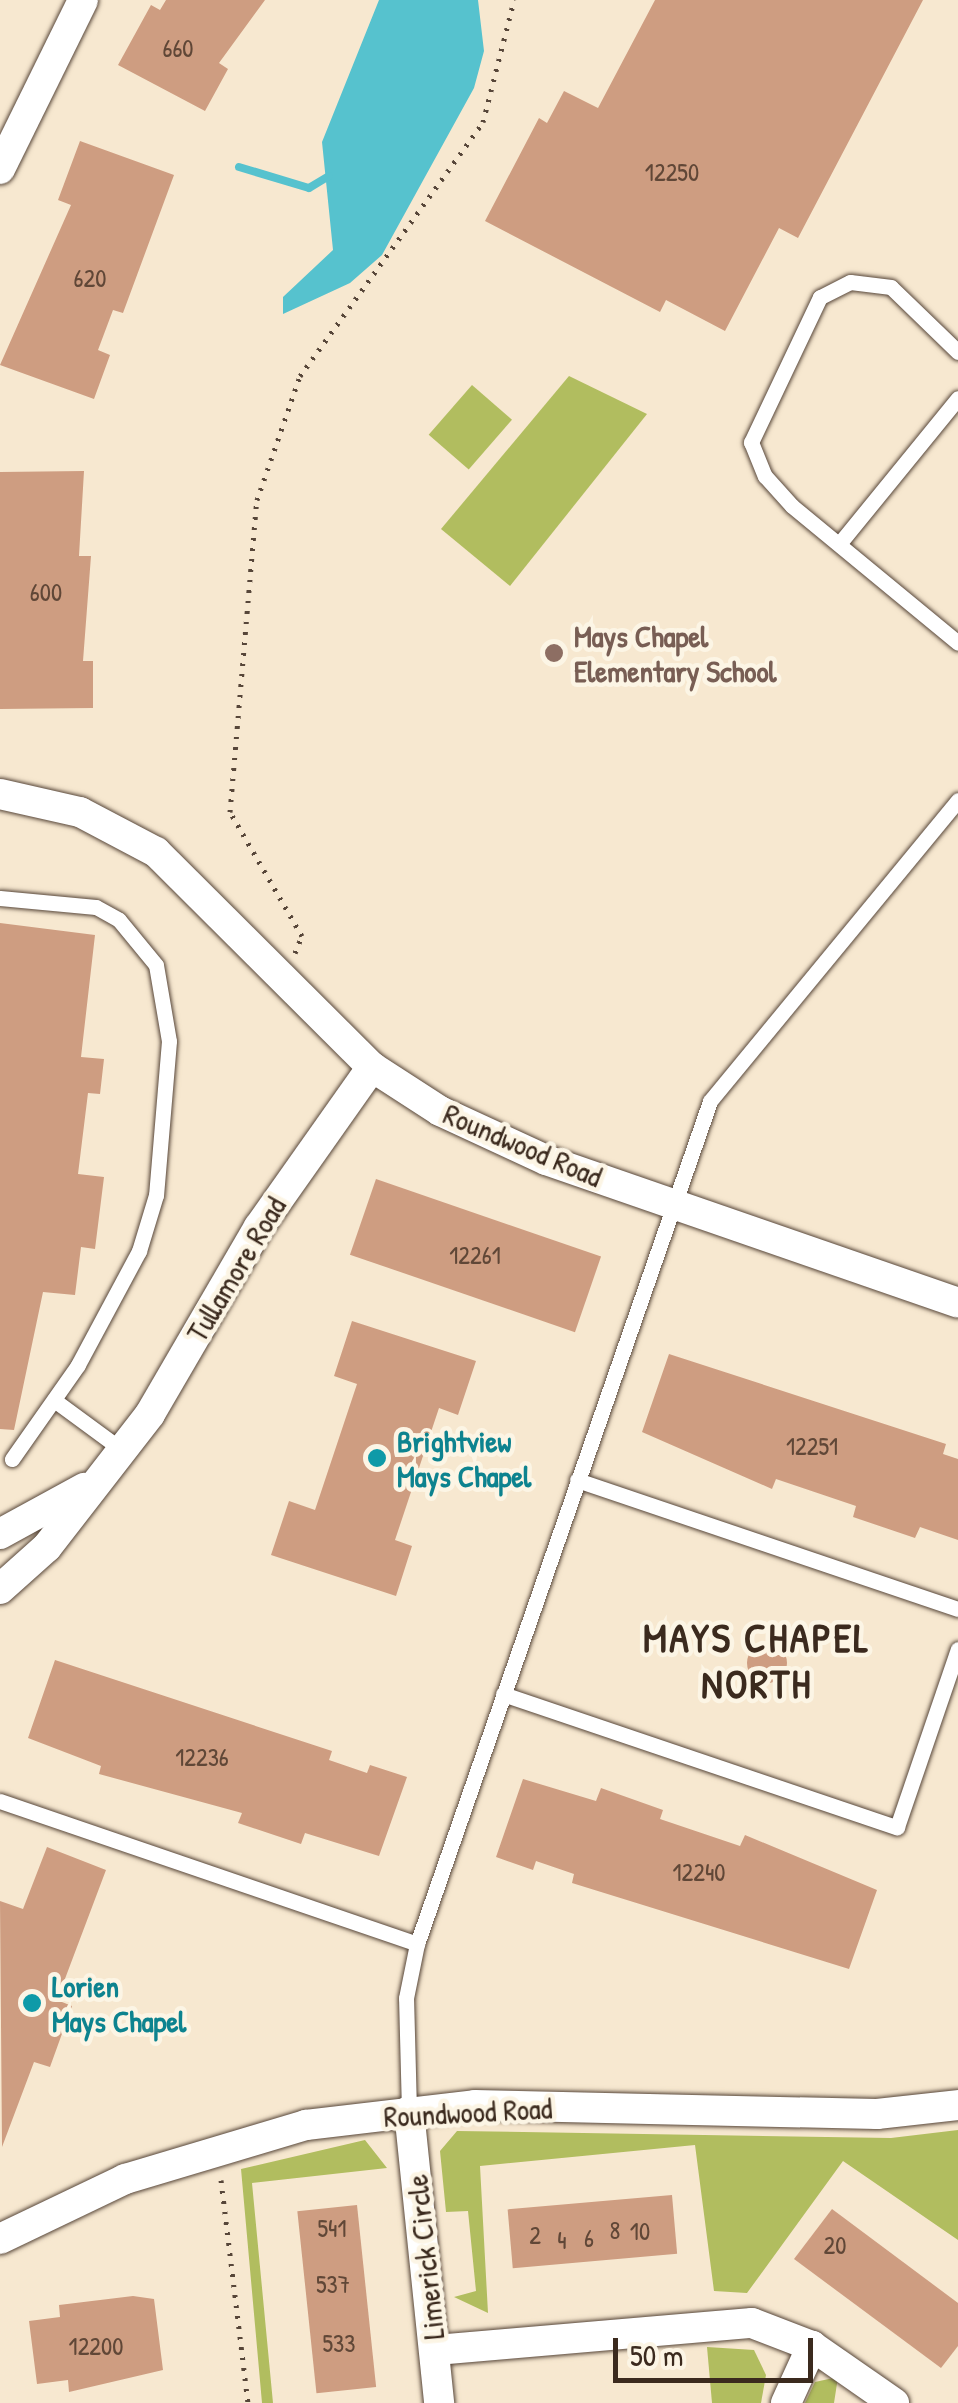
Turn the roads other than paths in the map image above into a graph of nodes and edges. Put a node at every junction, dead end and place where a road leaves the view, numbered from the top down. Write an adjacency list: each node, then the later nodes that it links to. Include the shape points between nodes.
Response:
1 (83, 0): 2 (street)
2 (0, 168)
3 (958, 352): 5 (lane, via 891,287 850,282 820,297 751,442 764,476)
4 (958, 398): 5 (lane, via 935,436)
5 (839, 544): 6 (lane)
6 (958, 643)
7 (0, 794): 10 (street, Roundwood Road, via 80,812 156,852 208,894)
8 (958, 800): 11 (lane, via 726,1078)
9 (0, 898): 13 (lane, via 96,907 119,920 156,965 168,1008 156,1195 125,1284)
10 (372, 1067): 11 (street, Roundwood Road, via 496,1140); 14 (street, Tullamore Road, via 312,1145)
11 (673, 1204): 12 (street, Roundwood Road); 17 (lane)
12 (958, 1303)
13 (54, 1400): 14 (lane); 15 (lane)
14 (122, 1450): 16 (street, Tullamore Road)
15 (12, 1459)
16 (103, 1474): 18 (street, Tullamore Road); 19 (street, Tullamore Road)
17 (577, 1480): 20 (lane); 22 (lane)
18 (0, 1534)
19 (0, 1590)
20 (958, 1609)
21 (958, 1649): 22 (lane, via 897,1827)
22 (503, 1694): 24 (lane)
23 (0, 1802): 24 (lane)
24 (416, 1944): 26 (lane, via 406,1998)
25 (958, 2105): 26 (street, Roundwood Road, via 877,2114)
26 (409, 2111): 27 (street, Roundwood Road, via 216,2147); 29 (street, Limerick Circle)
27 (0, 2239)
28 (812, 2346): 29 (street, via 752,2323 710,2322); 31 (street); 32 (street)
29 (436, 2350): 30 (street, Limerick Circle)
30 (439, 2403)
31 (786, 2403)
32 (894, 2403)

